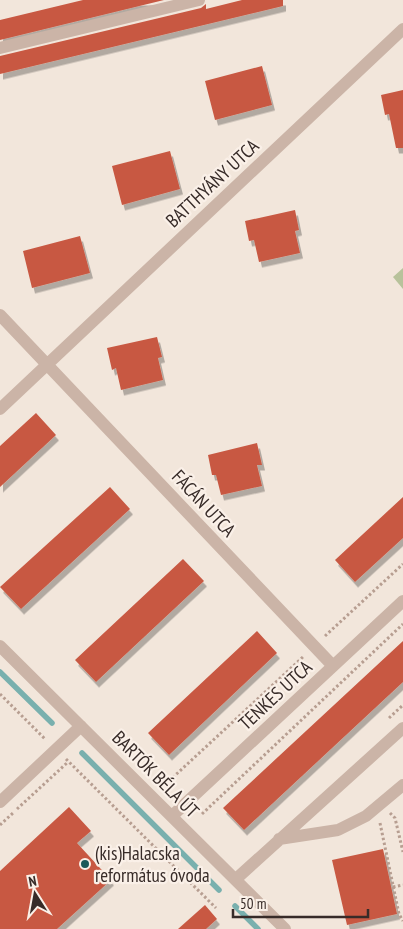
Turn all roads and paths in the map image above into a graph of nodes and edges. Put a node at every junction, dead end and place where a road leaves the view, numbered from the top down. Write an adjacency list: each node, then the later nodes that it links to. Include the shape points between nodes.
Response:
1 (199, 0): 3 (street)
2 (403, 29): 5 (street, BATTHYÁNY UTCA)
3 (0, 48)
4 (0, 314): 5 (street)
5 (47, 365): 6 (street, BATTHYÁNY UTCA); 11 (street, FÁCÁN UTCA)
6 (0, 409)
7 (403, 564): 11 (path)
8 (403, 601): 12 (street, TENKES UTCA)
9 (403, 624): 22 (path)
10 (0, 646): 14 (street, BARTÓK BÉLA ÚT)
11 (314, 646): 12 (street, FÁCÁN UTCA); 18 (path)
12 (333, 666): 23 (street, TENKES UTCA)
13 (0, 694): 16 (path)
14 (81, 726): 16 (street); 23 (street, BARTÓK BÉLA ÚT)
15 (403, 728): 25 (street)
16 (56, 750): 17 (path); 20 (street)
17 (68, 762): 24 (path); 30 (path)
18 (169, 782)
19 (403, 785): 21 (street)
20 (0, 802)
21 (380, 805): 25 (street, via 338,830); 26 (path, via 395,818); 29 (path, via 380,830)
22 (202, 814)
23 (172, 816): 27 (street, BARTÓK BÉLA ÚT)
24 (0, 825)
25 (279, 840): 27 (street)
26 (403, 852)
27 (236, 880): 32 (street, BARTÓK BÉLA ÚT)
28 (403, 884): 29 (path)
29 (393, 887): 31 (path)
30 (216, 908)
31 (403, 921)
32 (285, 929)

